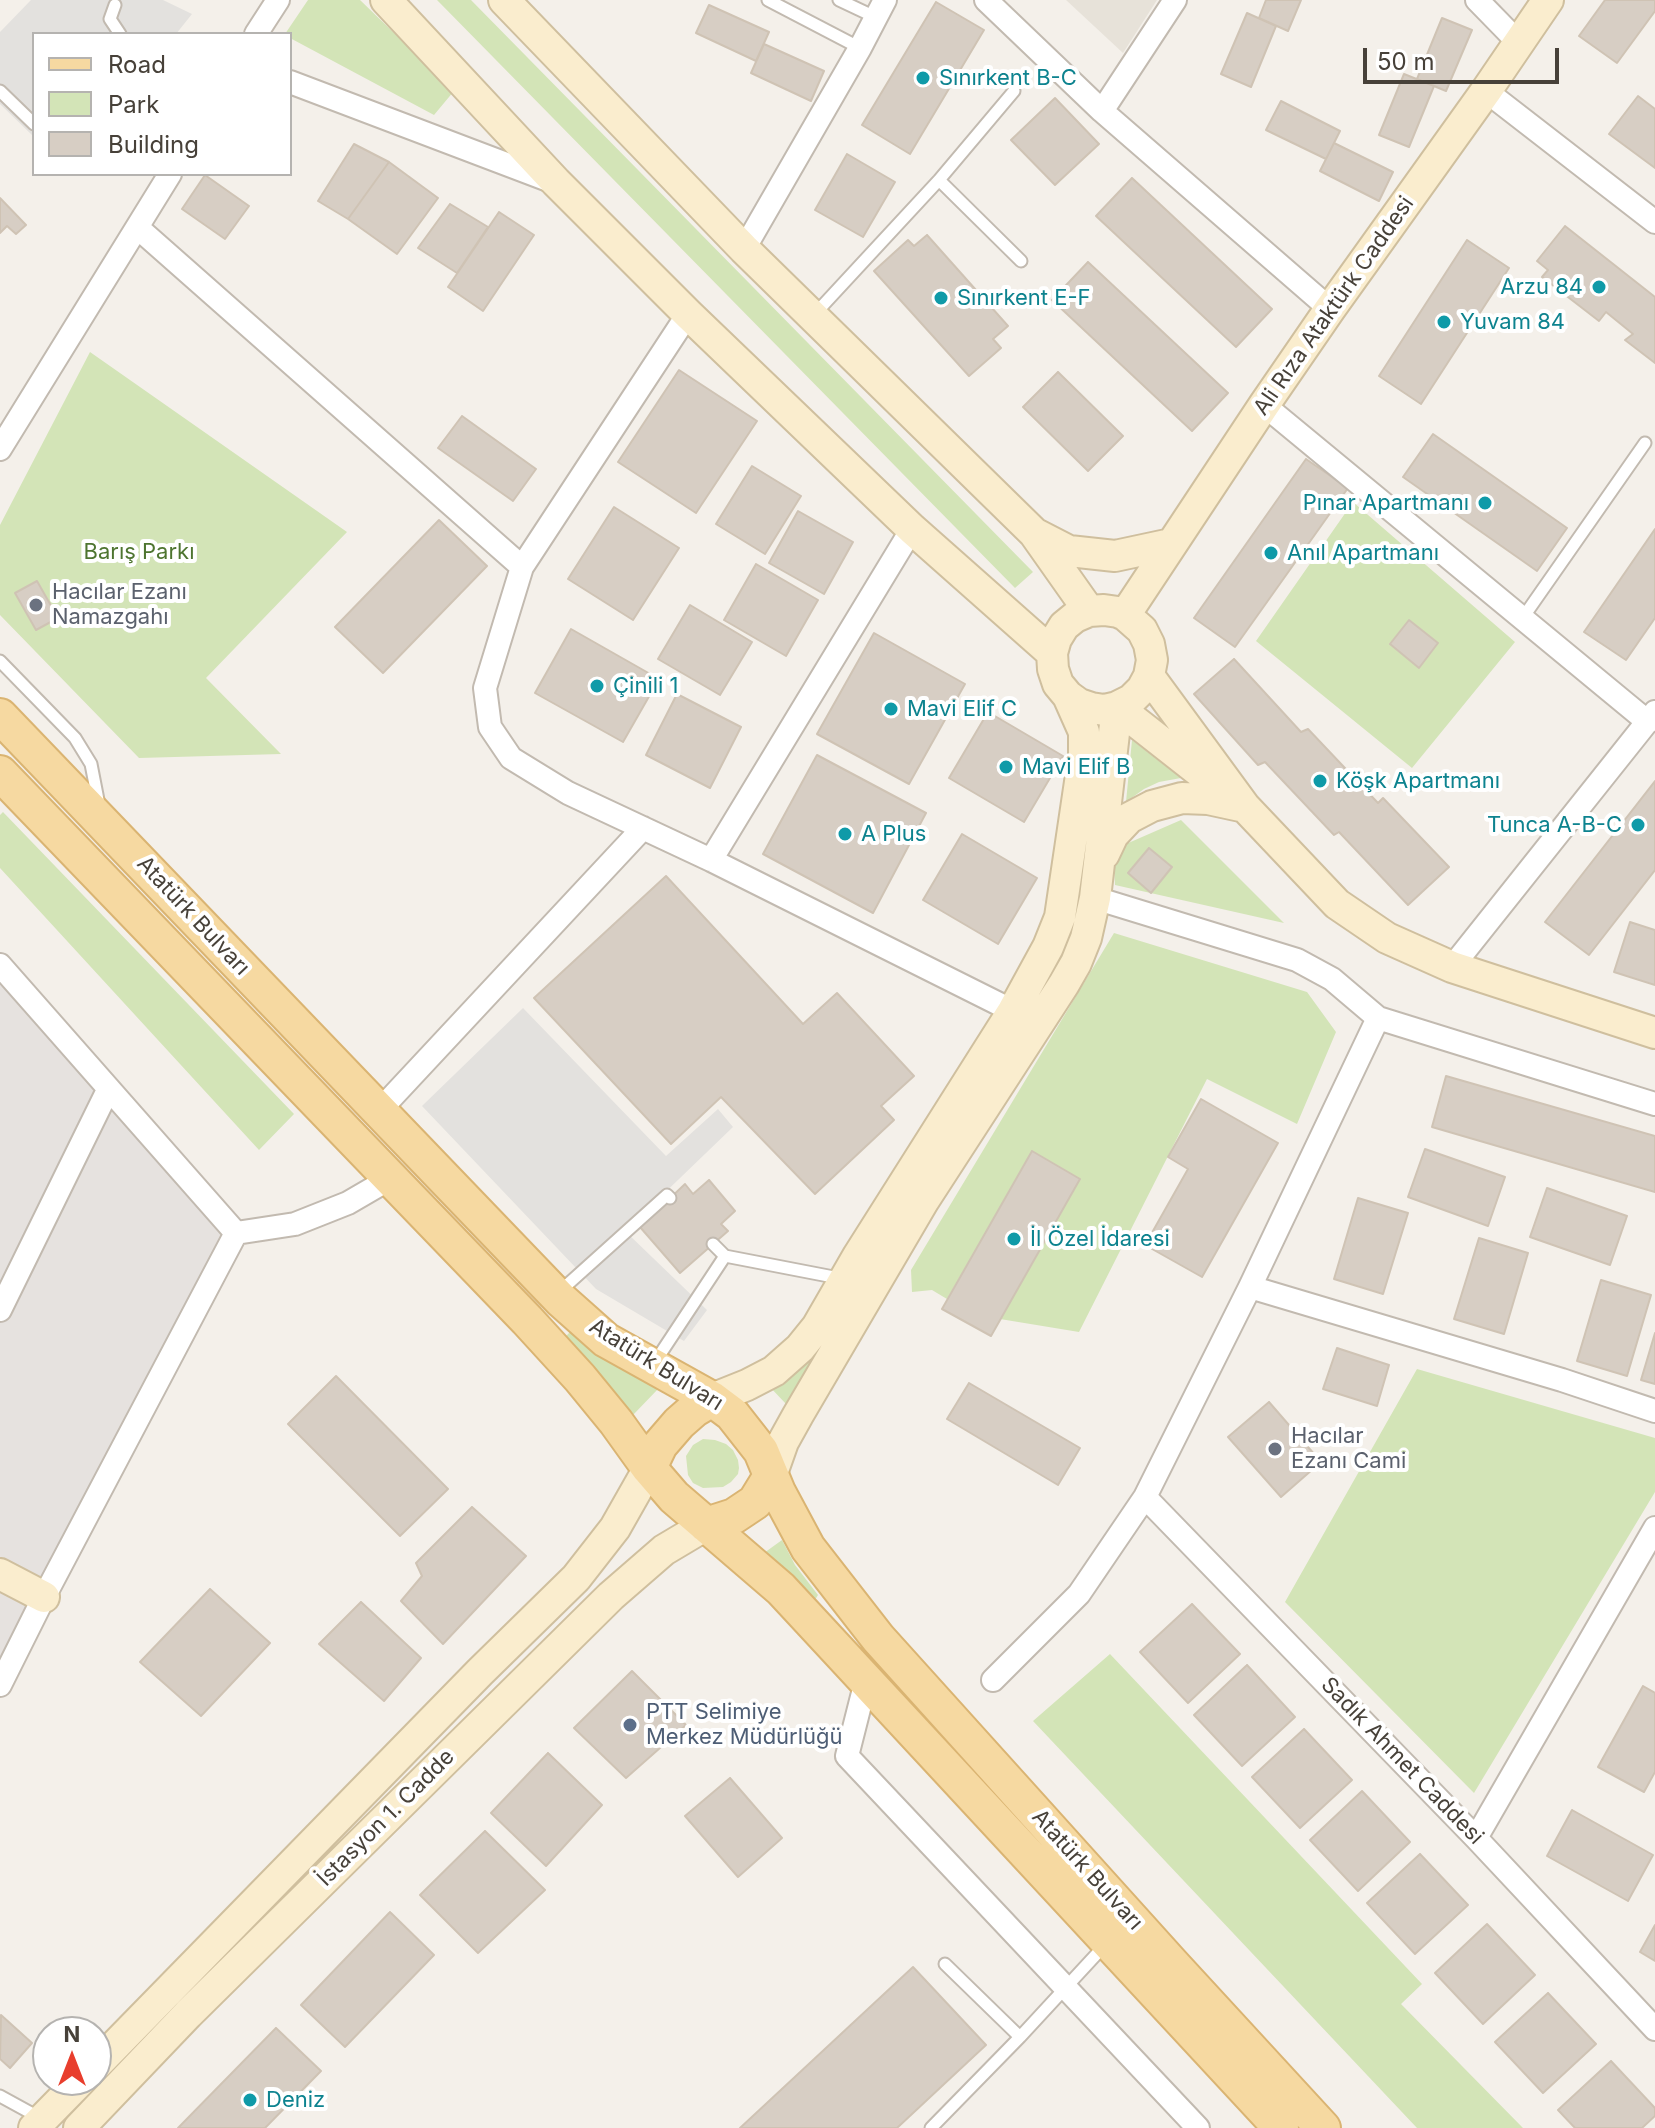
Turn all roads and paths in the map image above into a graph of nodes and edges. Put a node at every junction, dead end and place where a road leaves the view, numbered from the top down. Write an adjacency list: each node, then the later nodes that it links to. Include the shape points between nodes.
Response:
1 (278, 0): 13 (street)
2 (386, 0): 24 (main road)
3 (504, 0): 27 (main road)
4 (768, 0): 15 (lane)
5 (839, 0): 11 (lane)
6 (986, 0): 20 (street)
7 (1175, 0): 20 (street)
8 (1477, 0): 14 (street)
9 (1548, 0): 14 (main road, Ali Rıza Ataktürk Caddesi)
10 (115, 5): 12 (lane, via 110,19)
11 (880, 9): 15 (street)
12 (119, 32)
13 (257, 32)
14 (1518, 42): 19 (main road, Ali Rıza Ataktürk Caddesi)
15 (860, 48): 27 (street)
16 (292, 83): 24 (street)
17 (0, 91): 21 (lane)
18 (1014, 91): 23 (lane)
19 (1486, 91): 25 (street); 29 (main road, Ali Rıza Ataktürk Caddesi)
20 (1102, 111): 29 (street)
21 (32, 122)
22 (169, 176): 26 (street)
23 (939, 180): 28 (lane); 31 (lane)
24 (556, 182): 30 (main road)
25 (1655, 222)
26 (138, 228): 34 (street); 38 (street)
27 (744, 249): 31 (main road)
28 (1021, 261)
29 (1330, 309): 32 (main road, Ali Rıza Ataktürk Caddesi)
30 (688, 314): 35 (main road); 38 (street)
31 (812, 316): 36 (main road)
32 (1264, 405): 37 (main road, Ali Rıza Ataktürk Caddesi); 41 (street)
33 (1645, 443): 41 (lane)
34 (0, 449)
35 (912, 529): 42 (main road); 53 (street)
36 (1034, 533): 37 (main road, via 1069,551 1115,556); 39 (main road)
37 (1171, 544): 40 (main road, Ali Rıza Ataktürk Caddesi)
38 (522, 567): 52 (street, via 485,688 490,727 511,758 568,793)
39 (1089, 611): 40 (main road); 42 (main road, via 1064,626)
40 (1125, 615): 44 (main road, via 1149,644)
41 (1522, 619): 48 (street)
42 (1052, 653): 45 (main road, via 1058,684)
43 (0, 661): 51 (lane, via 75,738 91,764)
44 (1149, 676): 46 (main road, via 1131,700); 50 (main road)
45 (1068, 696): 46 (main road, via 1091,708); 58 (main road, via 1084,732 1084,755 1066,889 1048,947)
46 (1117, 707): 50 (main road); 54 (main road)
47 (0, 716): 51 (main road, Atatürk Bulvarı)
48 (1651, 717): 57 (street)
49 (0, 773): 64 (main road, Atatürk Bulvarı)
50 (1245, 807): 54 (main road, via 1182,798 1152,806 1129,818); 57 (main road, via 1337,904 1387,938)
51 (102, 821): 63 (main road, Atatürk Bulvarı)
52 (643, 828): 53 (street); 63 (street)
53 (711, 860): 58 (street)
54 (1100, 861): 55 (main road)
55 (1095, 898): 59 (street, via 1297,960 1332,979); 77 (main road, via 1086,938 1064,984 924,1200 783,1442)
56 (0, 965): 61 (street)
57 (1452, 967): 60 (main road)
58 (1013, 1011): 69 (main road)
59 (1378, 1018): 62 (street); 70 (street)
60 (1655, 1033)
61 (108, 1090): 66 (street); 72 (street)
62 (1655, 1104)
63 (379, 1111): 71 (main road, Atatürk Bulvarı)
64 (391, 1178): 66 (street, via 295,1224); 76 (main road, Atatürk Bulvarı, via 580,1378)
65 (670, 1198): 71 (lane, via 667,1195)
66 (236, 1233): 82 (street)
67 (713, 1244): 68 (lane)
68 (725, 1256): 69 (lane); 73 (lane)
69 (845, 1279): 74 (main road, via 800,1348 774,1371)
70 (1250, 1287): 75 (street); 78 (street)
71 (556, 1295): 73 (main road, Atatürk Bulvarı, via 606,1340)
72 (0, 1310)
73 (652, 1366): 74 (main road, Atatürk Bulvarı)
74 (712, 1399): 76 (main road, via 679,1423); 77 (main road, Atatürk Bulvarı, via 732,1414 761,1451)
75 (1655, 1411)
76 (649, 1468): 79 (main road, Atatürk Bulvarı); 92 (main road, İstasyon 1. Cadde, via 615,1528 576,1578)
77 (771, 1476): 79 (main road, via 755,1502); 100 (main road, Atatürk Bulvarı, via 808,1548 878,1638)
78 (1145, 1497): 83 (street, via 1079,1594); 86 (street, Sadık Ahmet Caddesi)
79 (706, 1525): 84 (main road, Atatürk Bulvarı, via 781,1589); 96 (main road, İstasyon 1. Cadde, via 664,1550 611,1596)
80 (1655, 1528): 86 (street)
81 (0, 1574): 82 (main road)
82 (44, 1597): 85 (street)
83 (993, 1680)
84 (866, 1681): 87 (main road, Atatürk Bulvarı); 89 (street, via 847,1756)
85 (0, 1685)
86 (1476, 1838): 90 (street, Sadık Ahmet Caddesi)
87 (1108, 1942): 89 (lane); 99 (main road, Atatürk Bulvarı)
88 (945, 1964): 91 (lane)
89 (1066, 1988): 91 (lane); 98 (street)
90 (1655, 2029)
91 (1020, 2037): 97 (lane)
92 (112, 2049)
93 (0, 2096): 95 (lane)
94 (65, 2096): 95 (main road)
95 (38, 2124)
96 (79, 2128)
97 (931, 2128)
98 (1198, 2128)
99 (1281, 2128)
100 (1323, 2128)

